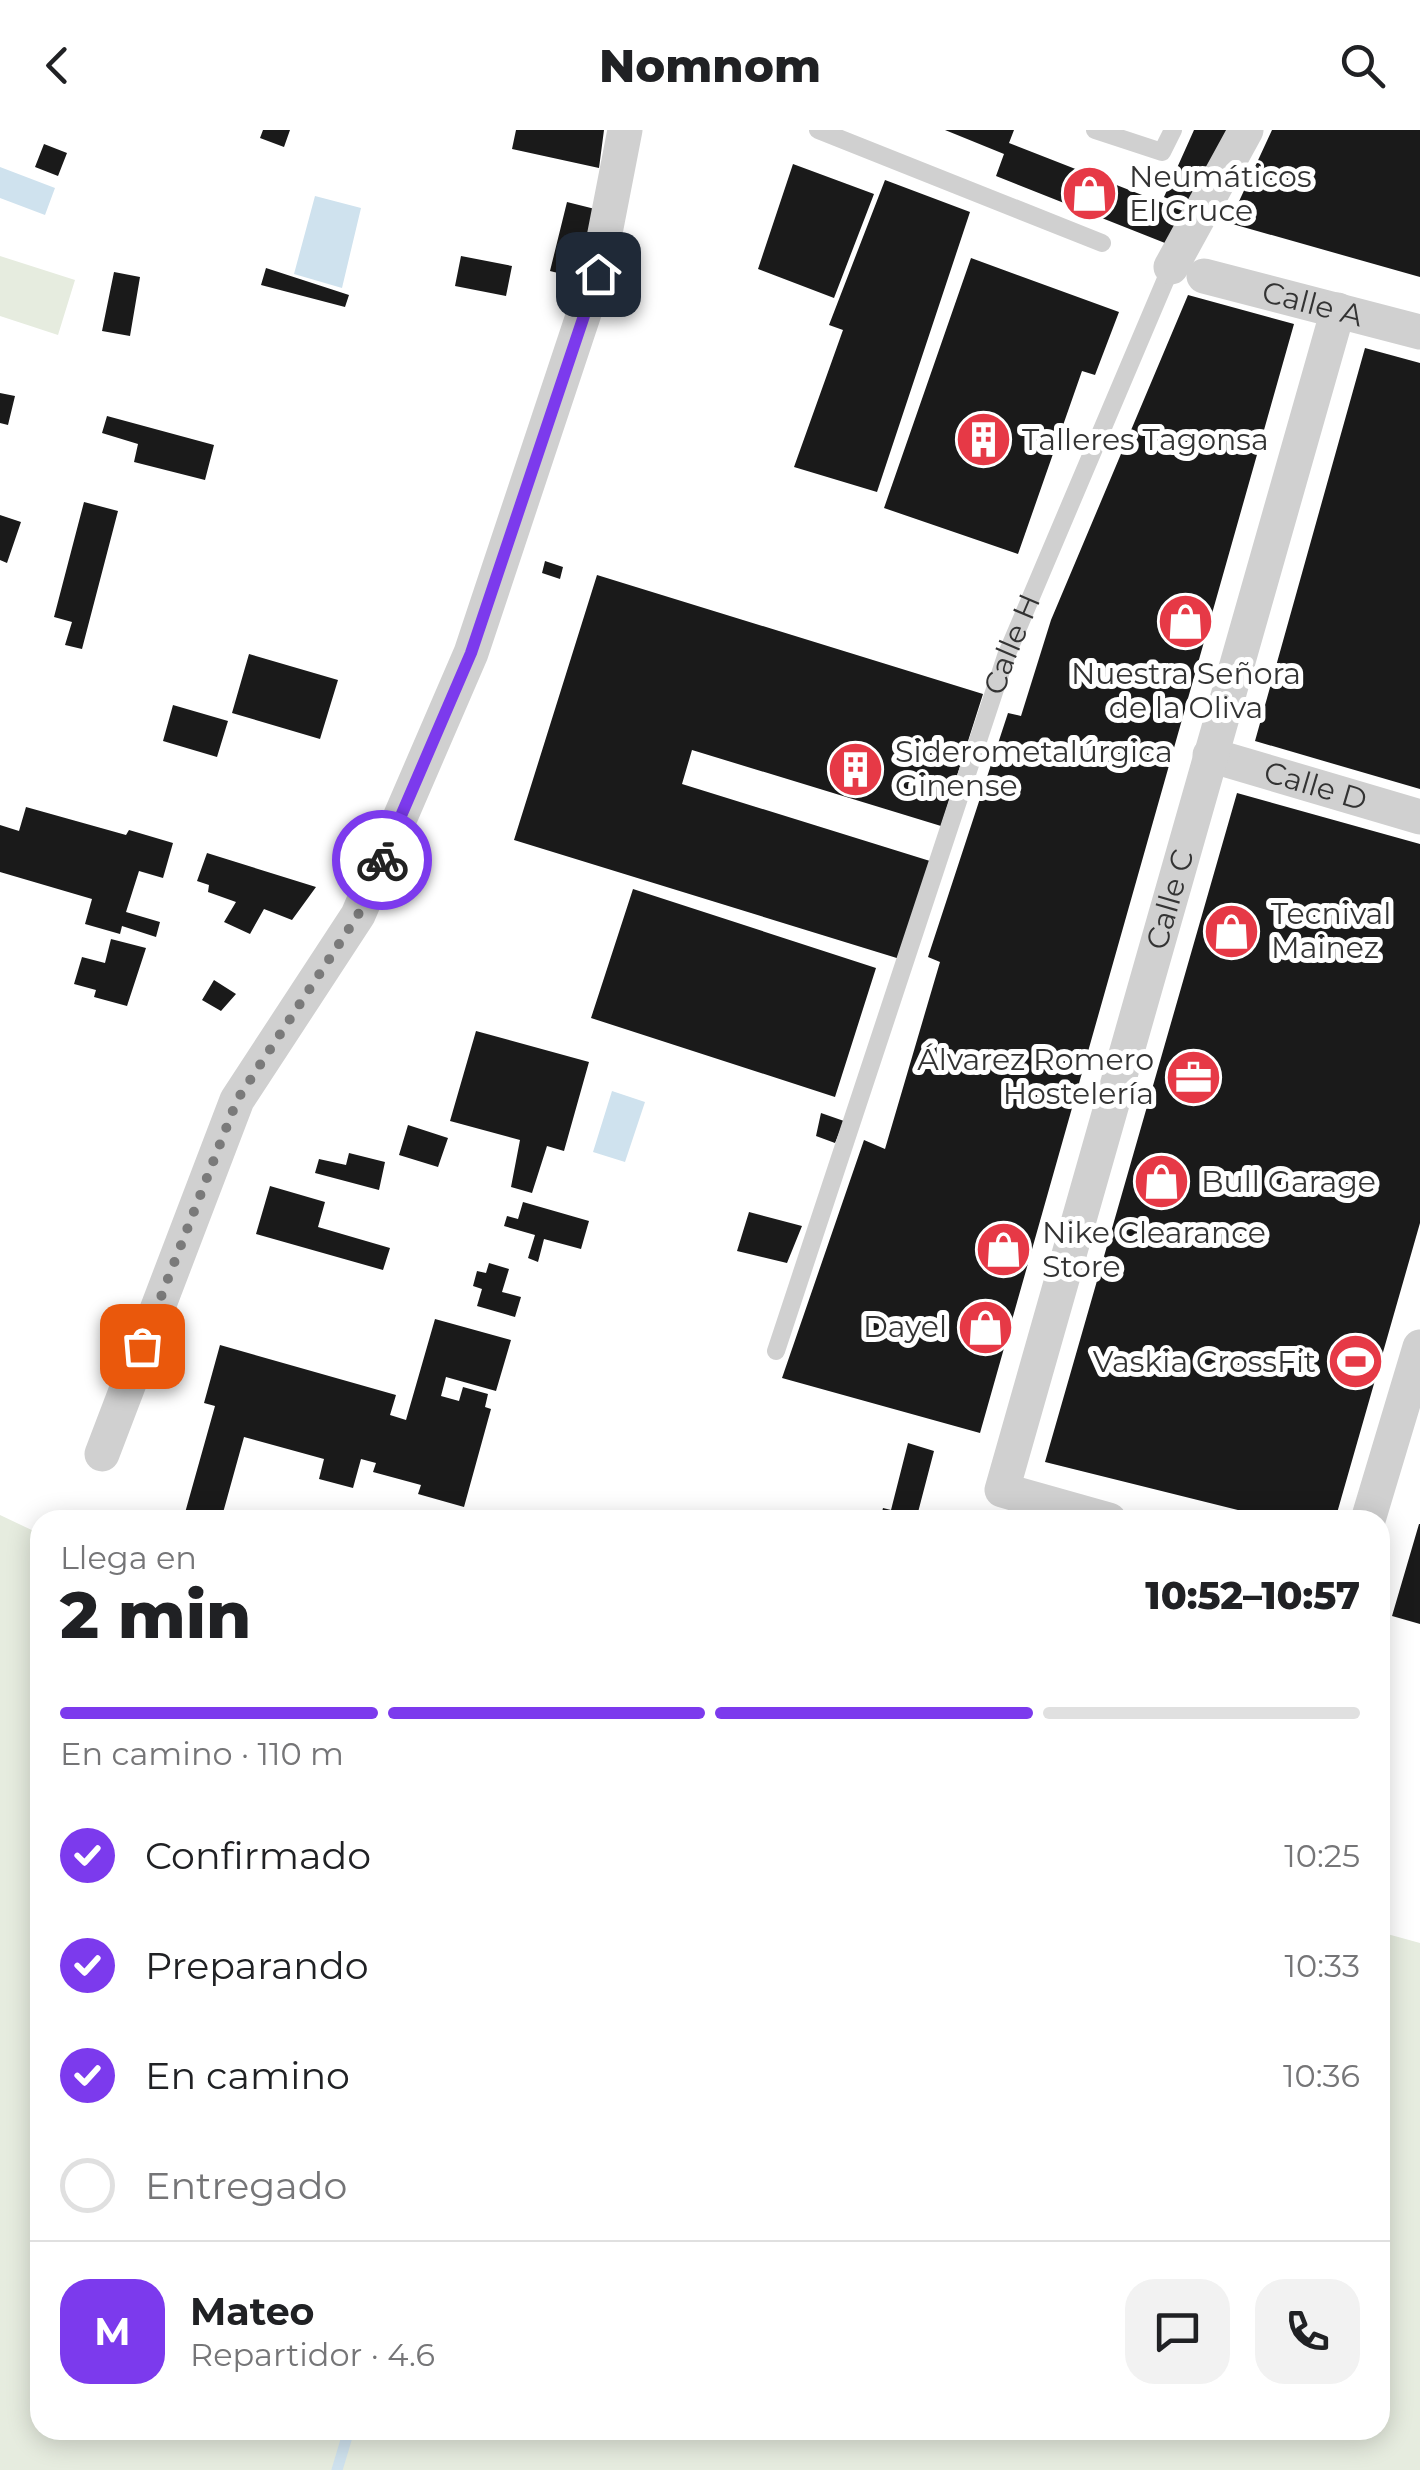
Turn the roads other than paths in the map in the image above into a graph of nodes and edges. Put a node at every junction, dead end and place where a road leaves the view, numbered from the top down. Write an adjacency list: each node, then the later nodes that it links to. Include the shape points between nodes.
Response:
1 (626, 130): 14 (street, via 598,274 471,653 358,915 237,1100)
2 (818, 130): 6 (lane)
3 (1095, 130): 4 (lane, via 1162,152)
4 (1173, 130)
5 (1246, 130): 7 (street, Calle H)
6 (1102, 243)
7 (1187, 272): 8 (street, Calle A); 13 (lane, Calle H, via 1006,656)
8 (1338, 310): 9 (street, Calle A); 10 (street, Calle C)
9 (1420, 332)
10 (1210, 755): 11 (street, Calle D); 15 (street, Calle C, via 1002,1490)
11 (1420, 817)
12 (1420, 1347): 16 (street)
13 (776, 1351)
14 (102, 1454)
15 (1073, 1510)
16 (1371, 1510)

